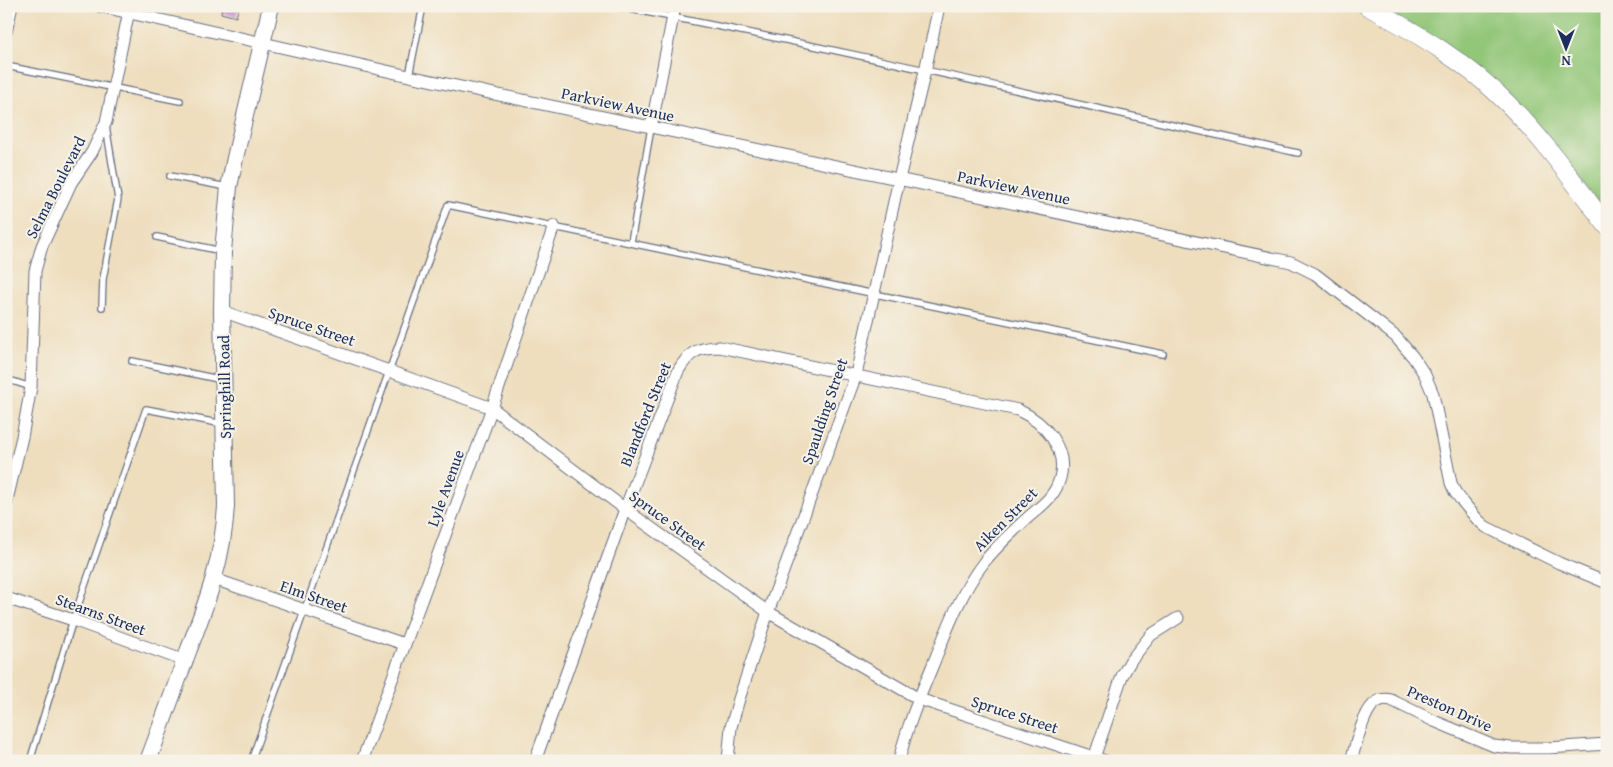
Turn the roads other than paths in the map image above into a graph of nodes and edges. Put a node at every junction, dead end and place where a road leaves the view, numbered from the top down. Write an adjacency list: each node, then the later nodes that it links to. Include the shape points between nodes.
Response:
1 (12, 6): 10 (street)
2 (98, 6): 8 (street, Parkview Avenue)
3 (271, 6): 11 (street, Springhill Road)
4 (423, 6): 14 (lane)
5 (614, 6): 9 (lane)
6 (938, 6): 13 (street, Spaulding Street)
7 (1367, 6): 24 (main road, via 1456,60 1502,97 1537,134)
8 (129, 10): 11 (street, Parkview Avenue); 15 (street, Selma Boulevard)
9 (674, 12): 13 (lane); 18 (street)
10 (6, 32)
11 (262, 43): 14 (street, Parkview Avenue); 22 (street, Springhill Road)
12 (6, 66): 15 (lane)
13 (925, 71): 19 (lane); 21 (street, Spaulding Street)
14 (409, 76): 18 (street, Parkview Avenue)
15 (113, 87): 16 (lane); 17 (street, Selma Boulevard)
16 (180, 101)
17 (106, 122): 29 (lane, via 118,199 103,280); 37 (street, Selma Boulevard, via 92,152 71,183 36,262)
18 (651, 128): 21 (street, Parkview Avenue); 26 (lane)
19 (1298, 153)
20 (170, 176): 22 (lane)
21 (899, 179): 28 (street, Spaulding Street); 43 (street, Parkview Avenue, via 1291,262 1305,268 1376,321 1413,357 1433,394 1451,483 1477,519 1496,533)
22 (229, 187): 27 (street, Springhill Road)
23 (554, 226): 26 (lane); 33 (lane, via 448,205); 38 (street, Lyle Avenue)
24 (1607, 226)
25 (157, 237): 27 (lane)
26 (631, 242): 28 (lane)
27 (223, 251): 30 (street, Springhill Road)
28 (874, 293): 31 (lane); 34 (street, Spaulding Street)
29 (102, 307)
30 (222, 311): 33 (street, Spruce Street); 36 (street, Springhill Road)
31 (1163, 354)
32 (132, 361): 36 (lane)
33 (390, 370): 38 (street, Spruce Street); 45 (lane)
34 (856, 375): 41 (street, Blandford Street, via 720,347 707,347 692,353 678,370); 46 (street, Spaulding Street); 51 (street, Aiken Street, via 1018,410 1046,429 1061,457 1061,476 1052,496 997,547 969,585)
35 (6, 379): 37 (lane)
36 (224, 381): 39 (street, Springhill Road)
37 (31, 387): 40 (street, Selma Boulevard)
38 (492, 408): 41 (street, Spruce Street); 49 (street, Lyle Avenue)
39 (225, 424): 42 (street, Springhill Road, via 225,529); 48 (lane, via 146,409)
40 (6, 504)
41 (625, 509): 46 (street, Spruce Street); 58 (street, Blandford Street)
42 (214, 579): 45 (street, Elm Street); 50 (street, Springhill Road)
43 (1607, 584)
44 (6, 598): 48 (street, Stearns Street)
45 (304, 610): 49 (street, Elm Street); 56 (lane)
46 (768, 612): 51 (street, Spruce Street); 59 (street, Spaulding Street, via 734,712)
47 (1178, 618): 53 (street, via 1151,635 1131,660 1122,676)
48 (73, 620): 50 (street, Stearns Street); 54 (lane)
49 (404, 644): 57 (street, Lyle Avenue)
50 (185, 662): 55 (street, Springhill Road)
51 (919, 699): 53 (street, Spruce Street); 60 (street, Aiken Street)
52 (1607, 744): 61 (street, Preston Drive, via 1548,748 1494,746 1385,699 1374,703 1366,714)
53 (1097, 760)
54 (30, 761)
55 (148, 761)
56 (251, 761)
57 (362, 761)
58 (536, 761)
59 (728, 761)
60 (900, 761)
61 (1351, 761)

